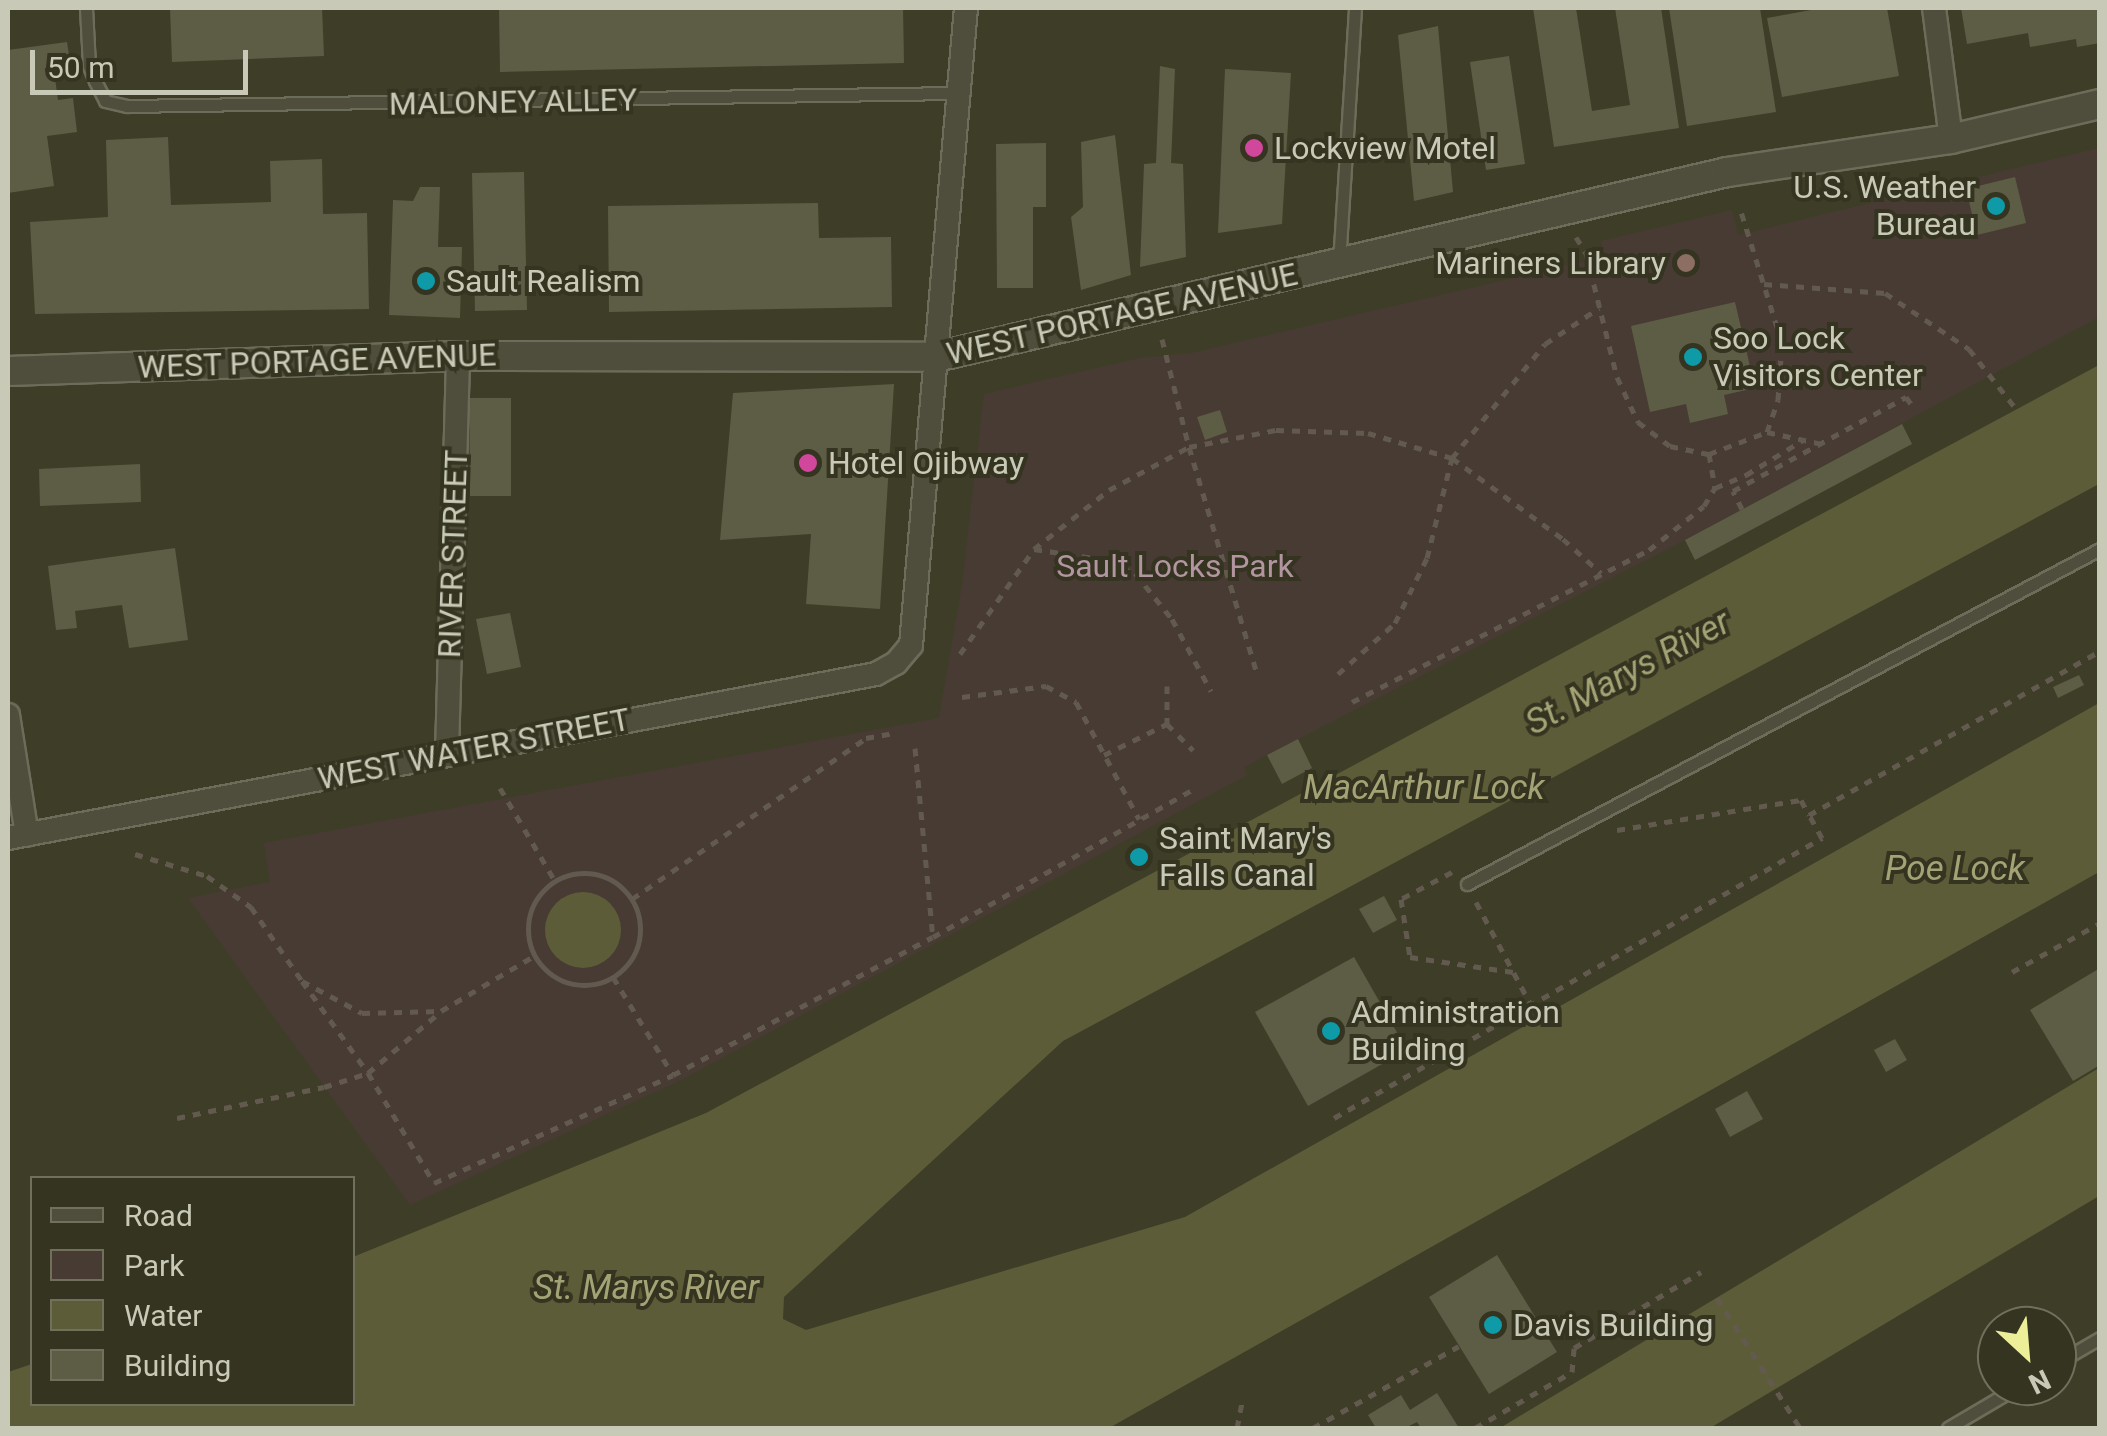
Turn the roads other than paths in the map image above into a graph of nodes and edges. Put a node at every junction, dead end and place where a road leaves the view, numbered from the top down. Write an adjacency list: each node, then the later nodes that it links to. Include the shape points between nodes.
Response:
1 (86, 8): 5 (lane, MALONEY ALLEY, via 94,81 105,101 127,106)
2 (966, 8): 5 (street)
3 (1355, 8): 8 (lane)
4 (1934, 8): 7 (street)
5 (958, 93): 10 (street)
6 (2100, 104): 7 (street, WEST PORTAGE AVENUE)
7 (1950, 139): 8 (street, WEST PORTAGE AVENUE, via 1726,172)
8 (1338, 266): 10 (street, WEST PORTAGE AVENUE)
9 (458, 356): 10 (street, WEST PORTAGE AVENUE); 11 (street, WEST PORTAGE AVENUE); 14 (street, RIVER STREET)
10 (936, 357): 14 (street, WEST WATER STREET, via 911,645 896,664 876,674)
11 (8, 371)
12 (2100, 549): 16 (lane)
13 (8, 715): 15 (street)
14 (447, 752): 15 (street, WEST WATER STREET)
15 (17, 836)
16 (1467, 884)
17 (2100, 1338): 18 (lane)
18 (2077, 1351)
19 (1985, 1406): 20 (lane)
20 (1948, 1428)

